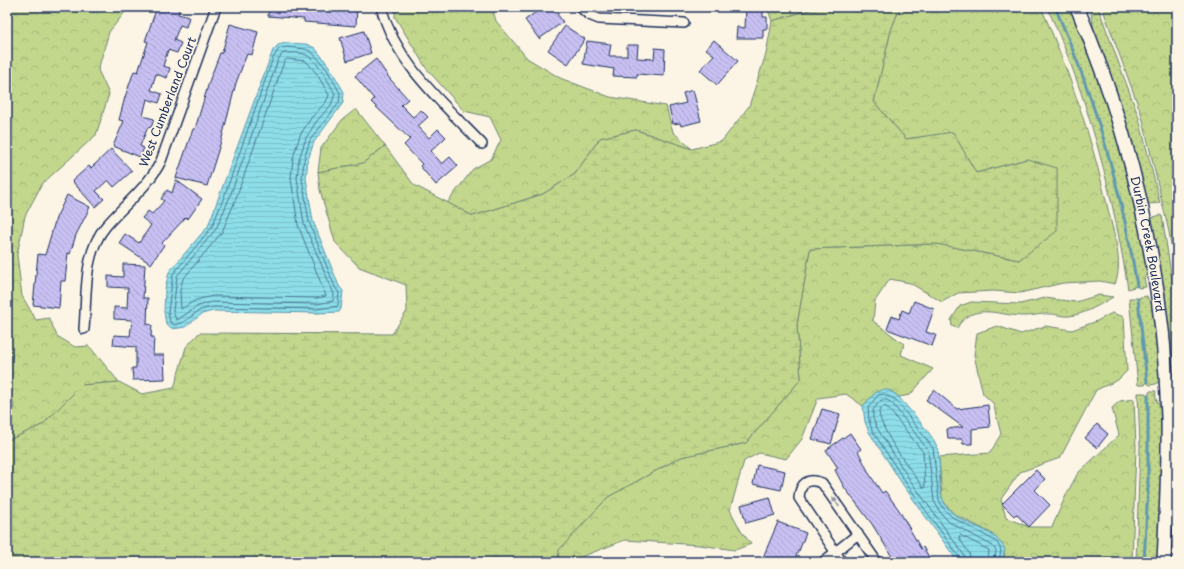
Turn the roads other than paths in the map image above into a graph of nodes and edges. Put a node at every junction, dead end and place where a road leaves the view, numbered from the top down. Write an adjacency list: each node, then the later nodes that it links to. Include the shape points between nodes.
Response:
1 (216, 7): 7 (street, West Cumberland Court, via 155,173 105,227 97,240 89,265)
2 (381, 7): 6 (street, via 389,32 405,61)
3 (580, 7): 5 (street, via 599,19)
4 (1077, 7): 13 (street, Durbin Creek Boulevard, via 1120,124 1139,196 1153,267 1161,321 1168,417)
5 (684, 23)
6 (482, 144)
7 (84, 329)
8 (858, 534): 9 (street); 9 (street, one-way to 9, via 822,482 805,481 799,498); 12 (street)
9 (835, 551): 10 (street); 11 (street)
10 (823, 562)
11 (842, 562)
12 (876, 562)
13 (1164, 562)

